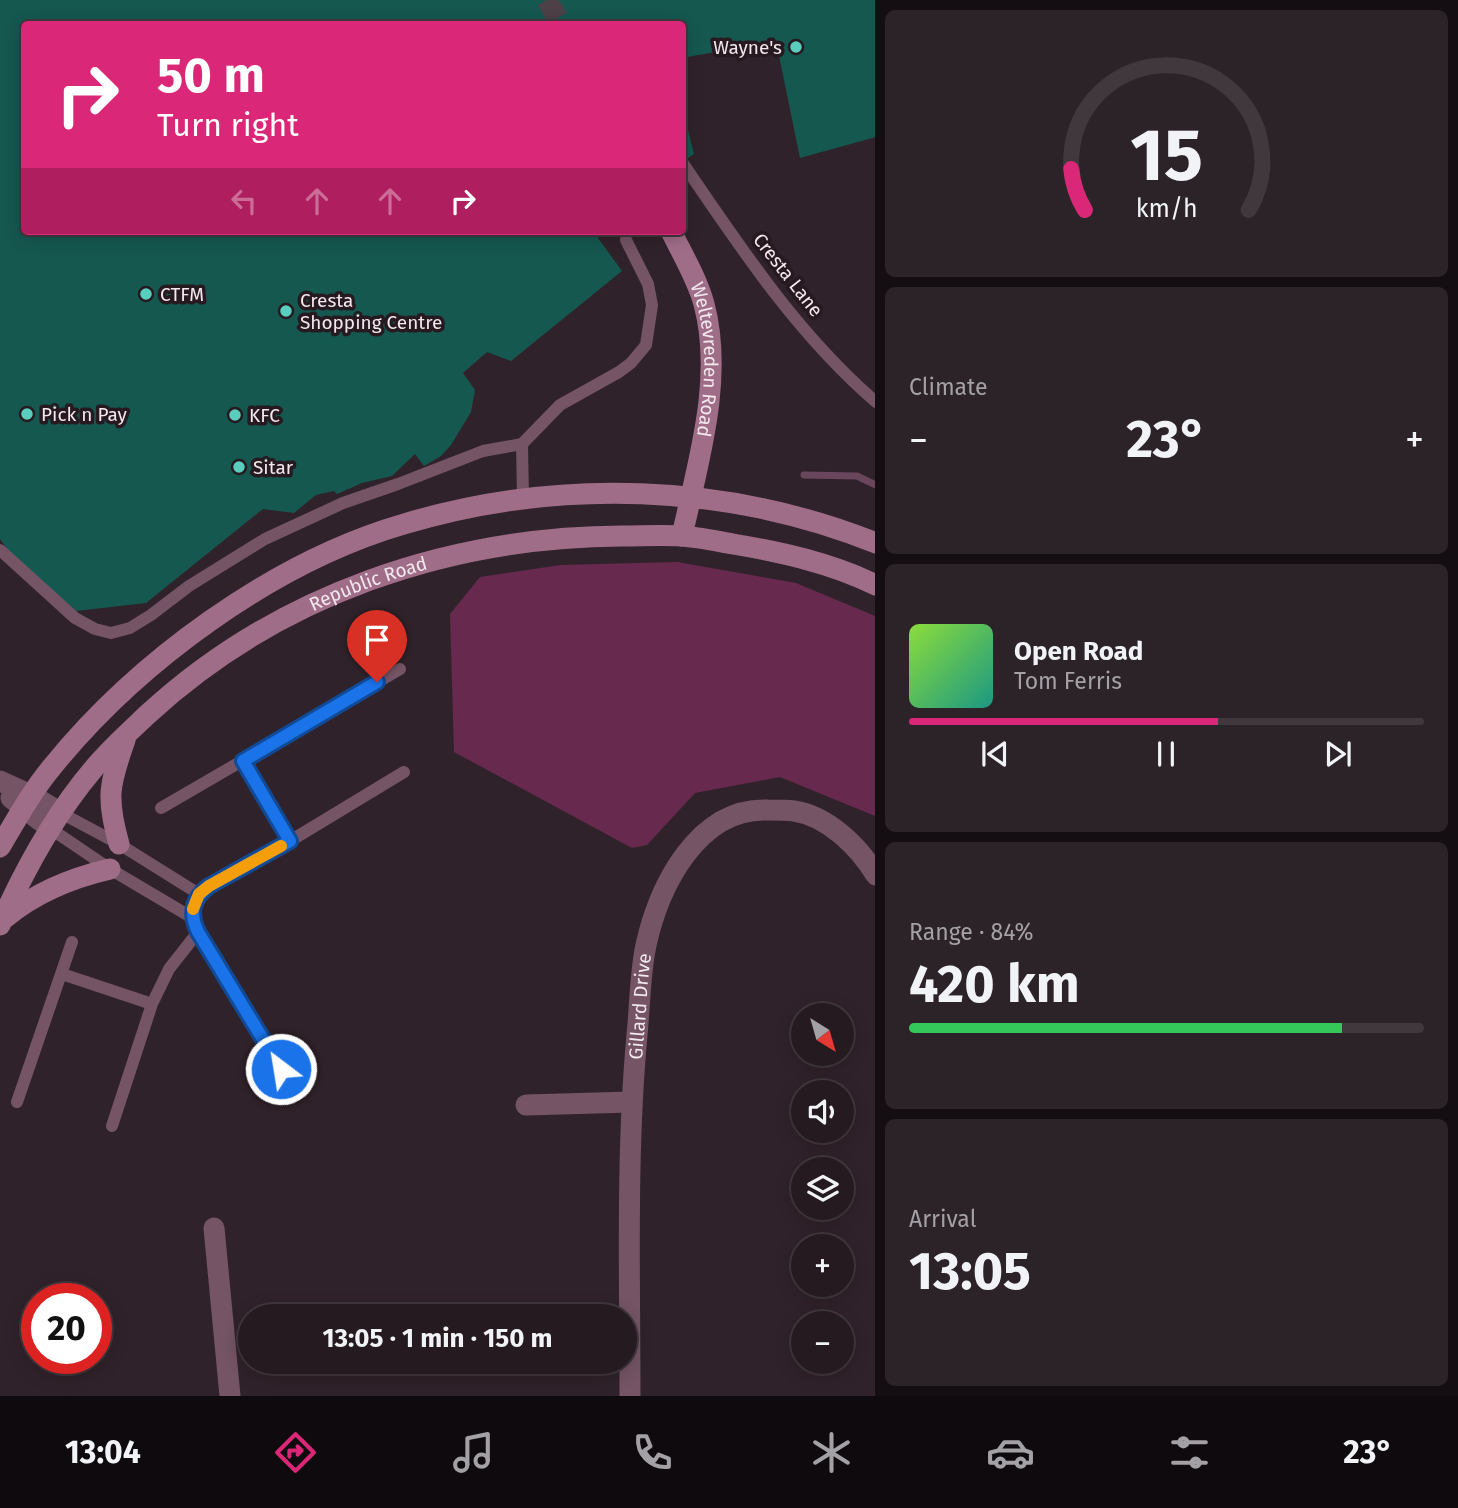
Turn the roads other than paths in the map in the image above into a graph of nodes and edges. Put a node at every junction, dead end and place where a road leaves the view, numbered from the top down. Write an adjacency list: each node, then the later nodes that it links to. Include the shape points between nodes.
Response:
1 (686, 168): 4 (lane, Cresta Lane, via 765,284)
2 (673, 235): 6 (main road, Weltevreden Road, via 701,293 711,340 706,418)
3 (626, 240): 5 (lane, via 648,284 652,305 646,345 619,372 560,405)
4 (875, 402)
5 (523, 444): 7 (lane); 10 (lane, via 483,451 265,538 130,628 111,633 75,618)
6 (690, 497): 7 (main road, Republic Road, via 613,493); 8 (main road, Weltevreden Road); 9 (main road, Republic Road, via 805,519)
7 (523, 498): 18 (main road, Republic Road, via 404,524 361,539 271,583 171,649 126,688 50,768)
8 (682, 536): 11 (main road, Republic Road, via 813,561); 13 (main road, Republic Road, via 568,538 474,551 335,592 235,645 178,686)
9 (875, 543)
10 (0, 550)
11 (875, 584)
12 (400, 669): 14 (lane)
13 (128, 732): 20 (main road, Republic Road, via 97,764); 22 (main road, via 113,772 109,802)
14 (243, 761): 19 (lane); 21 (lane)
15 (404, 772): 21 (lane)
16 (0, 782): 18 (street)
17 (0, 787): 18 (street)
18 (27, 802): 20 (street); 23 (main road, Republic Road)
19 (161, 808)
20 (56, 821): 22 (lane); 24 (lane); 28 (main road, Republic Road, via 31,859)
21 (290, 841): 26 (lane)
22 (119, 844): 24 (lane); 26 (lane)
23 (0, 846)
24 (110, 869): 27 (lane); 28 (main road, via 47,890 20,905)
25 (875, 875): 35 (street, Gillard Drive, via 848,840 826,823 796,811 759,810 727,818 698,837 671,876 646,946)
26 (199, 894): 27 (lane)
27 (191, 917): 29 (lane)
28 (1, 923)
29 (198, 932): 32 (lane, via 169,969); 33 (lane)
30 (72, 942): 31 (lane)
31 (62, 974): 32 (lane); 34 (lane)
32 (152, 1004): 37 (lane)
33 (281, 1069)
34 (17, 1102)
35 (631, 1102): 36 (street); 40 (street, Gillard Drive)
36 (526, 1105)
37 (111, 1126)
38 (214, 1228): 39 (street)
39 (230, 1396)
40 (630, 1396)

